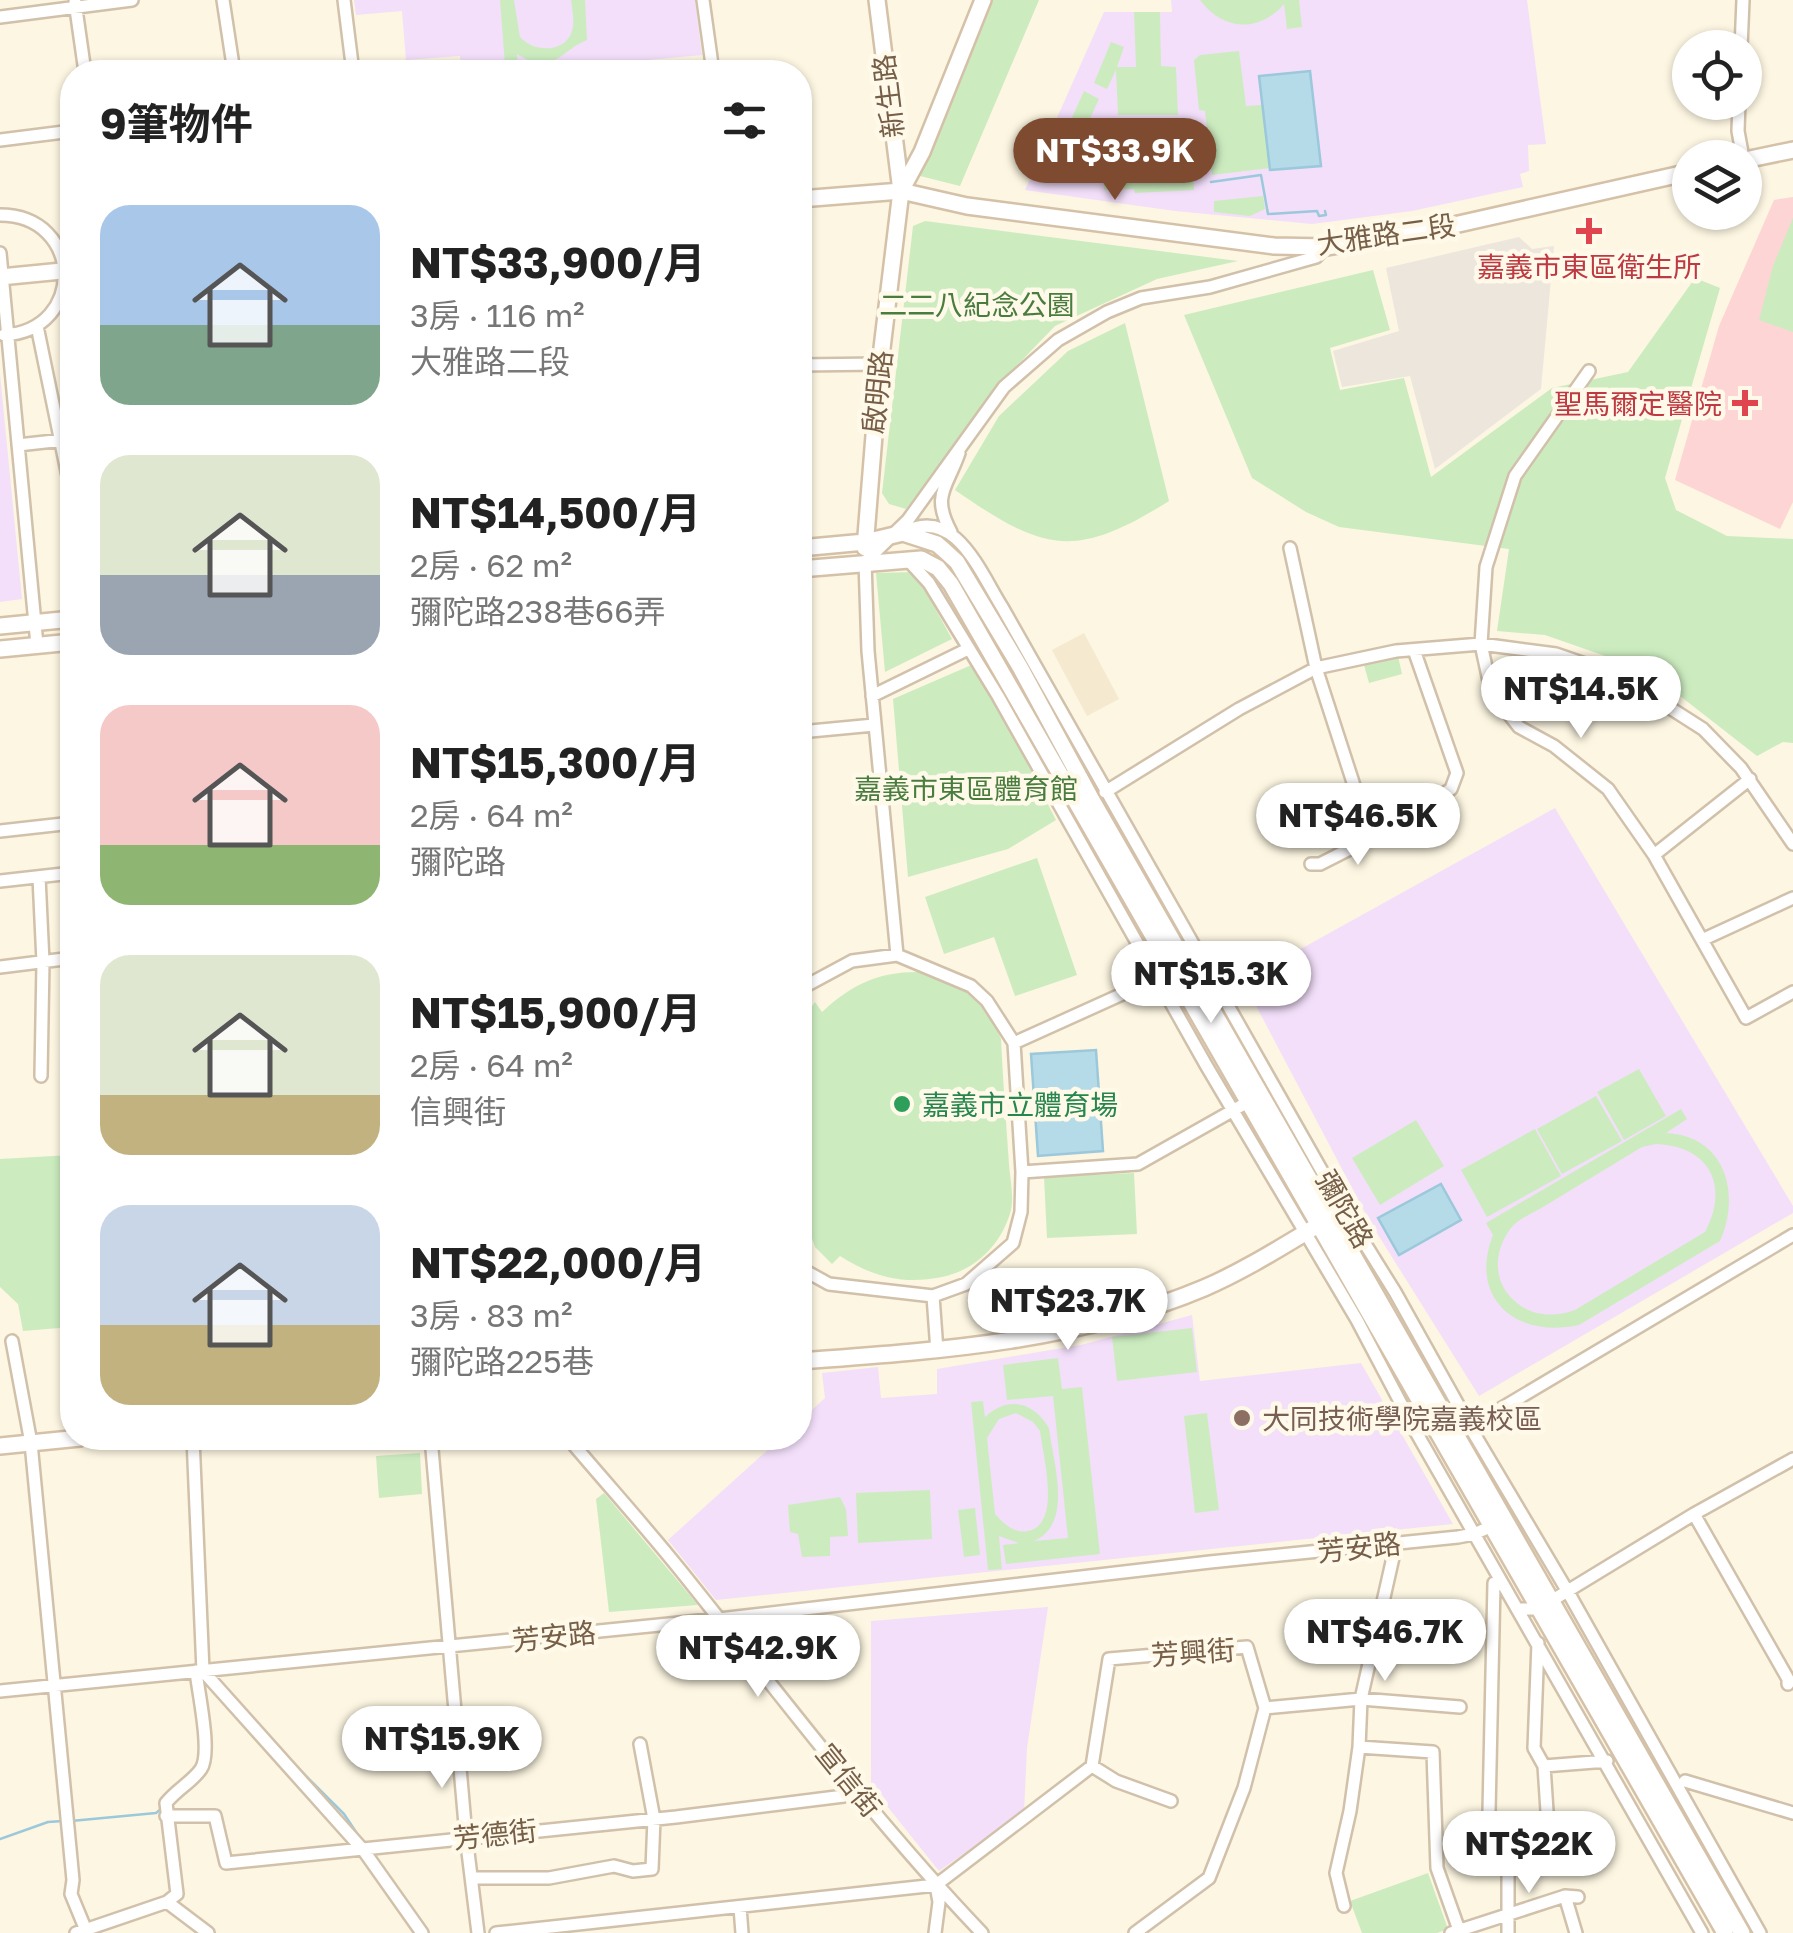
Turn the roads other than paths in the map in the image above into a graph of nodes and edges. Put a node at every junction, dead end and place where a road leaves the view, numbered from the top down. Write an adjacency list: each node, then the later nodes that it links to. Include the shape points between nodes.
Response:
1 (132, 0): 8 (street)
2 (224, 0): 12 (street)
3 (344, 0): 13 (street)
4 (703, 0): 14 (street)
5 (877, 0): 20 (street, 新生路)
6 (983, 0): 20 (street, 啟明路)
7 (1743, 0): 10 (street)
8 (76, 4): 9 (street); 11 (street)
9 (0, 17)
10 (1742, 30)
11 (84, 60)
12 (232, 60)
13 (352, 60)
14 (711, 60)
15 (60, 132): 16 (street)
16 (0, 140)
17 (1793, 150): 18 (street)
18 (1762, 156)
19 (1672, 176): 23 (street, 大雅路二段)
20 (900, 191): 21 (street, 大雅路二段); 23 (street, 大雅路二段, via 1006,211); 31 (street, 啟明路)
21 (812, 198)
22 (0, 215): 24 (street, via 32,221)
23 (1326, 247): 36 (street, via 1316,258 1141,298 1107,312 1058,340 1004,386)
24 (60, 250)
25 (0, 253): 27 (street)
26 (60, 271): 27 (street)
27 (1, 276): 30 (street)
28 (60, 301): 29 (street)
29 (37, 326): 30 (street); 34 (street)
30 (4, 335): 37 (street)
31 (880, 364): 32 (street); 40 (street, 啟明路)
32 (812, 366)
33 (1589, 371): 50 (street, via 1515,476 1486,567)
34 (60, 413)
35 (60, 440): 37 (street)
36 (964, 440): 38 (street); 39 (street, via 940,495)
37 (18, 446): 47 (street)
38 (898, 535): 39 (street, via 932,524); 40 (street); 44 (street); 61 (street, 彌陀路, via 937,544 957,562)
39 (953, 536): 60 (street, 彌陀路)
40 (865, 542): 41 (street); 44 (street, 啟明路)
41 (812, 547)
42 (1290, 548): 55 (street)
43 (908, 560): 44 (street); 53 (street, 彌陀路); 77 (street, 彌陀路, via 938,568 951,584)
44 (865, 562): 45 (street); 56 (street)
45 (812, 568)
46 (60, 620): 47 (street)
47 (35, 623): 48 (street); 51 (street)
48 (0, 626)
49 (60, 643): 51 (street)
50 (1481, 644): 54 (street); 59 (street, via 1556,654 1620,676 1704,728); 66 (street, via 1489,681 1519,727 1608,790)
51 (37, 645): 52 (street)
52 (0, 649)
53 (968, 650): 56 (street); 79 (street, 彌陀路)
54 (1414, 650): 55 (street); 64 (street, via 1457,774 1451,790)
55 (1316, 668): 60 (street); 64 (street)
56 (872, 696): 57 (street)
57 (874, 725): 58 (street); 74 (street)
58 (812, 731)
59 (1750, 780): 65 (street); 66 (street)
60 (1108, 790): 61 (street); 73 (street, 彌陀路)
61 (1092, 800): 77 (street, 彌陀路)
62 (60, 824): 63 (street)
63 (0, 831)
64 (1371, 838): 67 (street)
65 (1793, 844)
66 (1654, 855): 72 (street)
67 (1311, 864)
68 (60, 874): 69 (street)
69 (40, 876): 70 (street); 76 (street)
70 (0, 880)
71 (1793, 898): 72 (street)
72 (1704, 939): 81 (street, via 1746,1018)
73 (1195, 944): 77 (street); 82 (street, 彌陀路)
74 (897, 955): 80 (street, via 852,961); 83 (street, via 971,986)
75 (60, 960): 76 (street)
76 (43, 962): 78 (street); 85 (street)
77 (1177, 963): 79 (street); 82 (street, 彌陀路)
78 (0, 967)
79 (1152, 980): 83 (street); 84 (street, 彌陀路)
80 (812, 983)
81 (1793, 992)
82 (1230, 1038): 84 (street); 86 (street, 彌陀路); 86 (street, 彌陀路)
83 (1014, 1043): 88 (street)
84 (1201, 1056): 87 (street, 彌陀路)
85 (41, 1076)
86 (1261, 1094): 87 (street); 89 (street, 彌陀路); 89 (street, 彌陀路)
87 (1230, 1114): 88 (street, via 1138,1164); 89 (street, 彌陀路)
88 (1022, 1172): 93 (street, via 1013,1244 966,1284)
89 (1325, 1221): 92 (street, 彌陀路); 94 (street, 彌陀路); 96 (street, via 1206,1287 1115,1320)
90 (1793, 1235): 98 (street)
91 (812, 1275): 93 (street, via 829,1284)
92 (1392, 1286): 94 (street); 98 (street, 彌陀路)
93 (933, 1296): 96 (street)
94 (1358, 1307): 98 (street, 彌陀路); 101 (street, 彌陀路)
95 (12, 1342): 100 (street)
96 (937, 1351): 97 (street)
97 (812, 1360)
98 (1456, 1433): 101 (street); 107 (street, 彌陀路); 109 (street, 彌陀路)
99 (60, 1440): 100 (street)
100 (31, 1443): 102 (street); 121 (street)
101 (1423, 1444): 110 (street, 彌陀路)
102 (0, 1446)
103 (193, 1450): 119 (street)
104 (433, 1450): 118 (street)
105 (578, 1450): 116 (street, 宣信街)
106 (1793, 1459): 108 (street)
107 (1522, 1514): 109 (street, 芳安路); 113 (street, 彌陀路)
108 (1694, 1514): 113 (street); 120 (street)
109 (1498, 1524): 110 (street, 芳安路); 114 (street, 彌陀路)
110 (1474, 1534): 115 (street, 彌陀路); 116 (street, 芳安路)
111 (1394, 1552): 123 (street)
112 (1494, 1582): 139 (street, via 1488,1857)
113 (1568, 1592): 114 (street); 161 (street, 彌陀路)
114 (1544, 1605): 115 (street); 159 (street, 彌陀路); 160 (street, 彌陀路)
115 (1519, 1610): 117 (street, 彌陀路)
116 (719, 1619): 118 (street, 芳安路); 132 (street, 宣信街)
117 (1538, 1644): 128 (street, 彌陀路); 130 (street, via 1534,1748)
118 (451, 1646): 119 (street, 芳安路); 137 (street)
119 (199, 1671): 121 (street, 芳安路); 135 (street, via 206,1756 201,1770 166,1804); 138 (street)
120 (1788, 1684)
121 (54, 1686): 122 (street, 芳安路); 146 (street, via 71,1894)
122 (0, 1691)
123 (1361, 1699): 124 (street); 125 (street); 127 (street)
124 (1460, 1707)
125 (1265, 1708): 129 (street, 芳興街, via 1248,1647 1109,1659); 155 (street, via 1244,1788 1209,1878)
126 (640, 1744): 136 (street)
127 (1359, 1747): 143 (street, via 1336,1872); 147 (street, via 1433,1752 1437,1868)
128 (1607, 1762): 130 (street); 158 (street, 彌陀路)
129 (1092, 1766): 133 (street); 141 (street)
130 (1544, 1766): 139 (street, via 1550,1856)
131 (1686, 1781): 134 (street)
132 (860, 1794): 136 (street, 芳德街); 141 (street, 宣信街)
133 (1171, 1801)
134 (1793, 1813)
135 (166, 1816): 138 (street, 芳德街, via 215,1816 226,1863); 142 (street, via 177,1894)
136 (654, 1819): 137 (street, 芳德街); 140 (street, via 652,1869 646,1871 614,1866 549,1878)
137 (466, 1836): 138 (street, 芳德街); 140 (street)
138 (364, 1851): 149 (street)
139 (1508, 1858): 145 (street)
140 (472, 1878): 150 (street)
141 (936, 1885): 144 (street); 153 (street); 154 (street, 宣信街)
142 (166, 1902): 146 (street); 148 (street)
143 (1344, 1906)
144 (740, 1907): 151 (street); 152 (street)
145 (1508, 1914): 147 (street); 156 (street); 157 (street, via 1572,1897)
146 (81, 1931)
147 (1455, 1931)
148 (208, 1933)
149 (422, 1933)
150 (478, 1933)
151 (496, 1933)
152 (742, 1933)
153 (935, 1933)
154 (982, 1933)
155 (1135, 1933)
156 (1508, 1933)
157 (1576, 1933)
158 (1702, 1933)
159 (1725, 1933)
160 (1742, 1933)
161 (1760, 1933)

